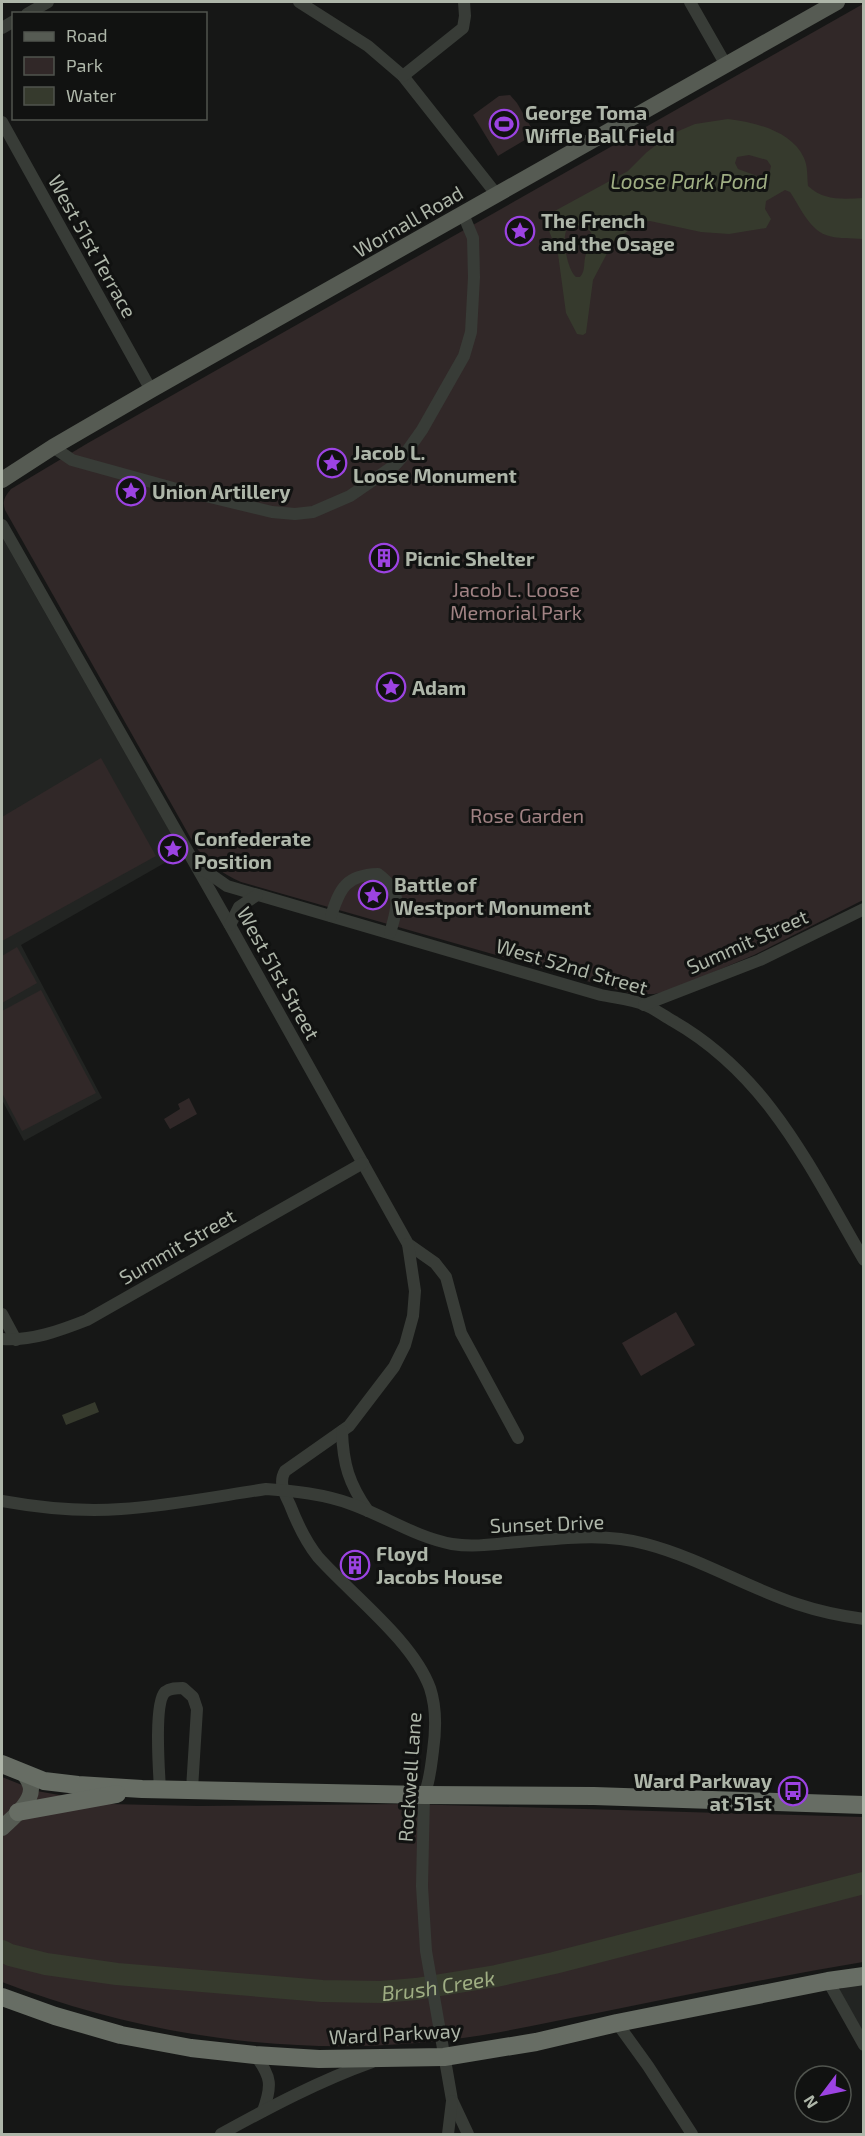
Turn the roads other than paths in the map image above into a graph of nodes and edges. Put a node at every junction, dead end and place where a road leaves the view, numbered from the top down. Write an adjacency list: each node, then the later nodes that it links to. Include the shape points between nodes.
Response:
1 (48, 2): 7 (street)
2 (299, 2): 6 (street)
3 (464, 2): 9 (street, via 463,28)
4 (690, 2): 8 (street)
5 (837, 2): 8 (main road, Wornall Road)
6 (313, 7): 9 (street)
7 (30, 12)
8 (726, 65): 11 (main road, Wornall Road)
9 (403, 76): 11 (street)
10 (2, 122): 13 (street, West 51st Terrace)
11 (497, 195): 12 (main road, Wornall Road)
12 (463, 214): 13 (main road, Wornall Road); 14 (street, via 472,238 474,277 471,332 464,356 405,454 350,496 313,512 272,512 109,471 72,460)
13 (151, 390): 14 (main road, Wornall Road)
14 (53, 447): 15 (main road, Wornall Road)
15 (2, 480)
16 (2, 525): 17 (street, West 51st Street)
17 (199, 870): 18 (street, West 52nd Street, via 227,886); 21 (street, West 51st Street)
18 (257, 895): 20 (street, West 52nd Street); 21 (street, via 239,908)
19 (864, 909): 23 (street, Summit Street, via 760,960)
20 (331, 916): 22 (street, West 52nd Street); 22 (street, via 339,892 351,881 378,874 391,884 396,897)
21 (230, 925): 24 (street, West 51st Street)
22 (390, 933): 23 (street, West 52nd Street)
23 (644, 1005): 26 (street, West 52nd Street, via 688,1030 746,1077 797,1145)
24 (363, 1162): 25 (street, West 51st Street); 29 (street, Summit Street, via 87,1320 52,1334)
25 (408, 1244): 30 (street, via 415,1291 405,1345 394,1367); 31 (street, West 51st Street, via 435,1263 446,1277 461,1333)
26 (864, 1260)
27 (2, 1314): 29 (street)
28 (2, 1339): 29 (street, Summit Street)
29 (16, 1340)
30 (342, 1431): 32 (street, via 285,1471 281,1480); 34 (street, via 348,1474)
31 (518, 1438)
32 (283, 1490): 33 (street, Sunset Drive, via 121,1509); 34 (street, Sunset Drive, via 351,1503); 40 (street, Rockwell Lane, via 297,1524 317,1555 413,1655 422,1671 435,1711 429,1783)
33 (2, 1502)
34 (369, 1512): 35 (street, Sunset Drive, via 417,1534 452,1544 592,1537 643,1543 675,1552 797,1604)
35 (864, 1619)
36 (2, 1764): 37 (highway)
37 (25, 1775): 38 (highway, via 78,1785); 42 (main road, via 31,1788 28,1798)
38 (151, 1789): 39 (highway); 39 (street, via 160,1700 166,1692 183,1688 193,1697 197,1709); 42 (highway)
39 (192, 1789): 40 (highway)
40 (424, 1795): 41 (highway); 50 (street, Rockwell Lane, via 422,1886 426,1951)
41 (864, 1805)
42 (10, 1814): 43 (main road)
43 (2, 1828)
44 (864, 1976): 45 (highway, Ward Parkway)
45 (828, 1981): 47 (highway, Ward Parkway); 48 (street)
46 (2, 1996): 49 (highway, Ward Parkway, via 121,2035)
47 (617, 2023): 50 (highway, Ward Parkway, via 536,2042); 57 (street)
48 (864, 2044)
49 (255, 2055): 51 (highway, Ward Parkway); 53 (street, via 269,2080)
50 (444, 2057): 51 (highway, Ward Parkway); 52 (street, Rockwell Lane)
51 (377, 2058): 53 (street)
52 (452, 2100): 55 (street); 56 (street)
53 (263, 2111): 54 (street)
54 (221, 2134)
55 (448, 2134)
56 (468, 2134)
57 (692, 2134)

